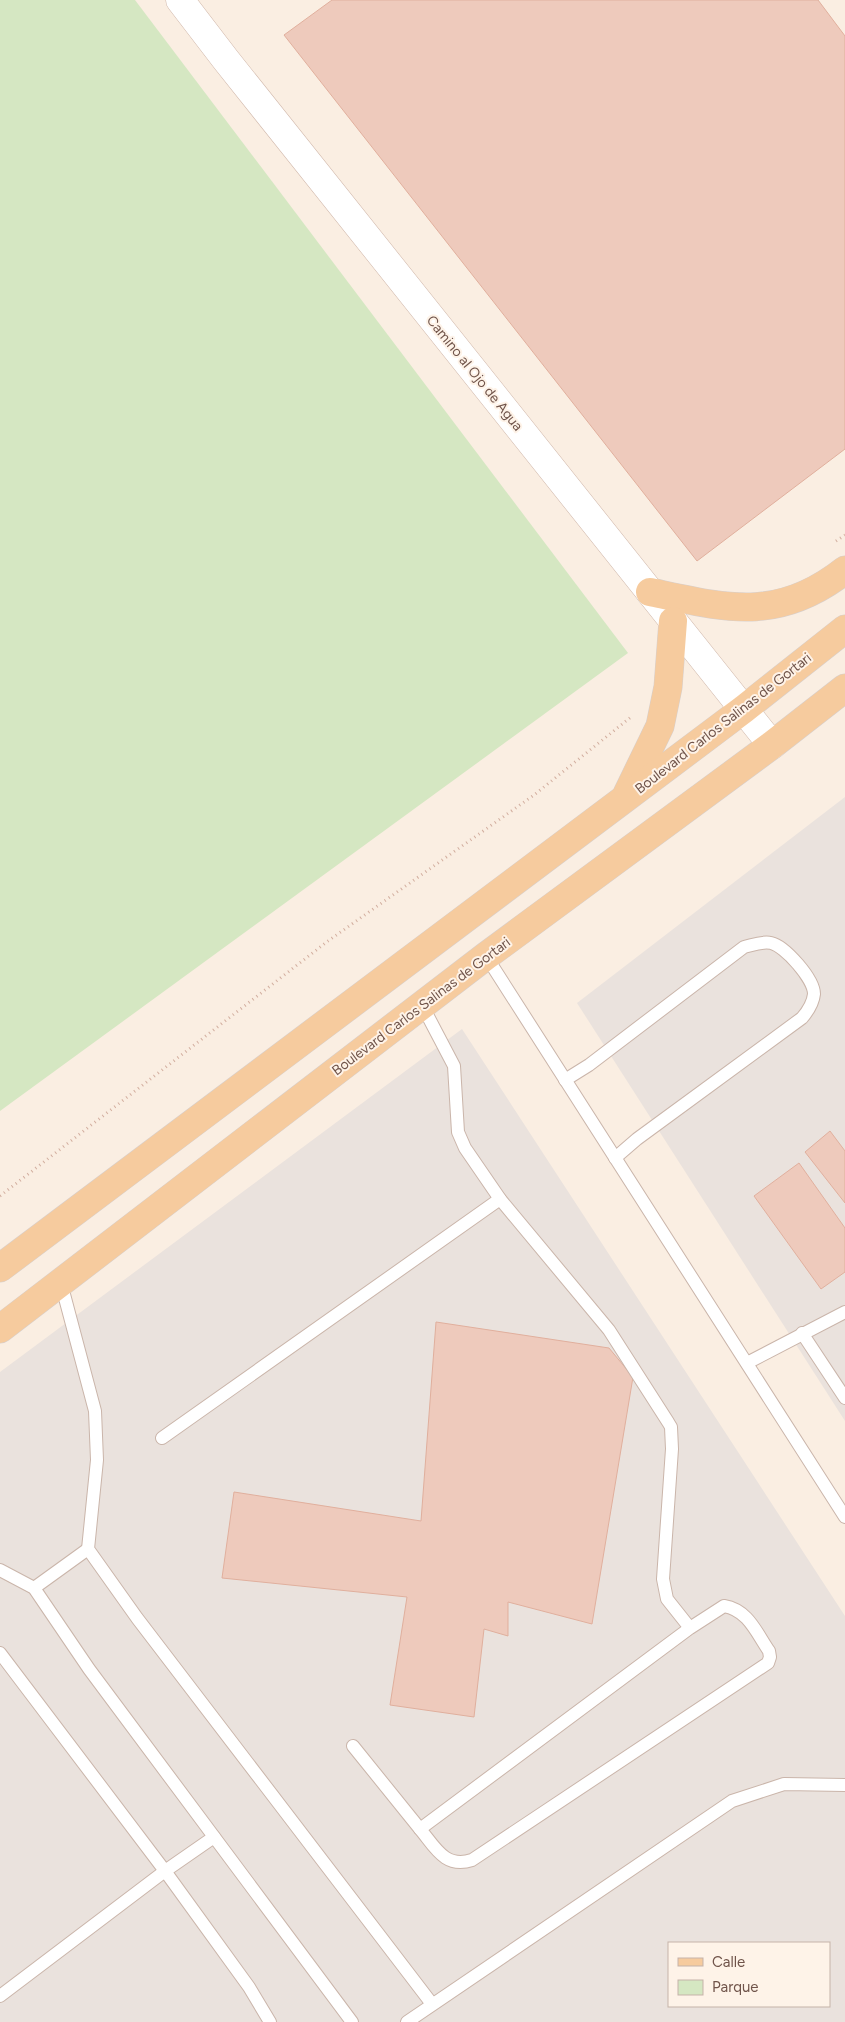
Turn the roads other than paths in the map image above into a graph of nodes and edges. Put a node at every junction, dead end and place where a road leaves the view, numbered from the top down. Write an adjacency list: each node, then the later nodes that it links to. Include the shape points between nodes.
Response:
1 (180, 0): 3 (street, Camino al Ojo de Agua)
2 (845, 570): 3 (main road, via 807,596 746,608 711,605)
3 (650, 592): 4 (street, Camino al Ojo de Agua)
4 (672, 621): 7 (street, Camino al Ojo de Agua); 9 (main road, via 668,687 660,726)
5 (845, 628): 7 (main road, Boulevard Carlos Salinas de Gortari)
6 (845, 688): 8 (main road, Boulevard Carlos Salinas de Gortari)
7 (744, 709): 8 (street, Camino al Ojo de Agua); 9 (main road, Boulevard Carlos Salinas de Gortari)
8 (772, 745): 10 (main road, Boulevard Carlos Salinas de Gortari)
9 (625, 798): 15 (main road, Boulevard Carlos Salinas de Gortari)
10 (486, 956): 11 (main road, Boulevard Carlos Salinas de Gortari); 12 (lane)
11 (422, 1005): 14 (lane, via 454,1066 458,1132 465,1148); 16 (main road, Boulevard Carlos Salinas de Gortari)
12 (565, 1080): 13 (lane); 13 (lane, via 744,947 769,942 781,946 810,979 814,994 810,1008 802,1018)
13 (615, 1158): 20 (lane)
14 (500, 1199): 22 (lane); 27 (lane, via 609,1330 671,1427 663,1579 667,1600)
15 (0, 1268)
16 (61, 1283): 18 (main road, Boulevard Carlos Salinas de Gortari); 24 (lane, via 95,1411 97,1460)
17 (845, 1312): 19 (lane)
18 (0, 1329)
19 (802, 1333): 20 (lane); 21 (lane)
20 (747, 1363): 23 (lane)
21 (845, 1398)
22 (162, 1438)
23 (845, 1517)
24 (88, 1549): 26 (lane); 35 (lane, via 137,1618)
25 (0, 1570): 26 (lane)
26 (34, 1588): 32 (lane, via 89,1669)
27 (690, 1628): 31 (lane); 31 (lane, via 724,1606 736,1609 744,1614 768,1650 768,1663 472,1860 455,1863 446,1859)
28 (0, 1653): 33 (lane)
29 (353, 1746): 31 (lane)
30 (845, 1784): 35 (lane, via 784,1784 732,1801)
31 (420, 1829)
32 (214, 1837): 33 (lane); 37 (lane)
33 (165, 1872): 34 (lane); 36 (lane, via 249,1987)
34 (0, 1996)
35 (432, 2004): 38 (lane)
36 (270, 2022)
37 (352, 2022)
38 (407, 2022)

